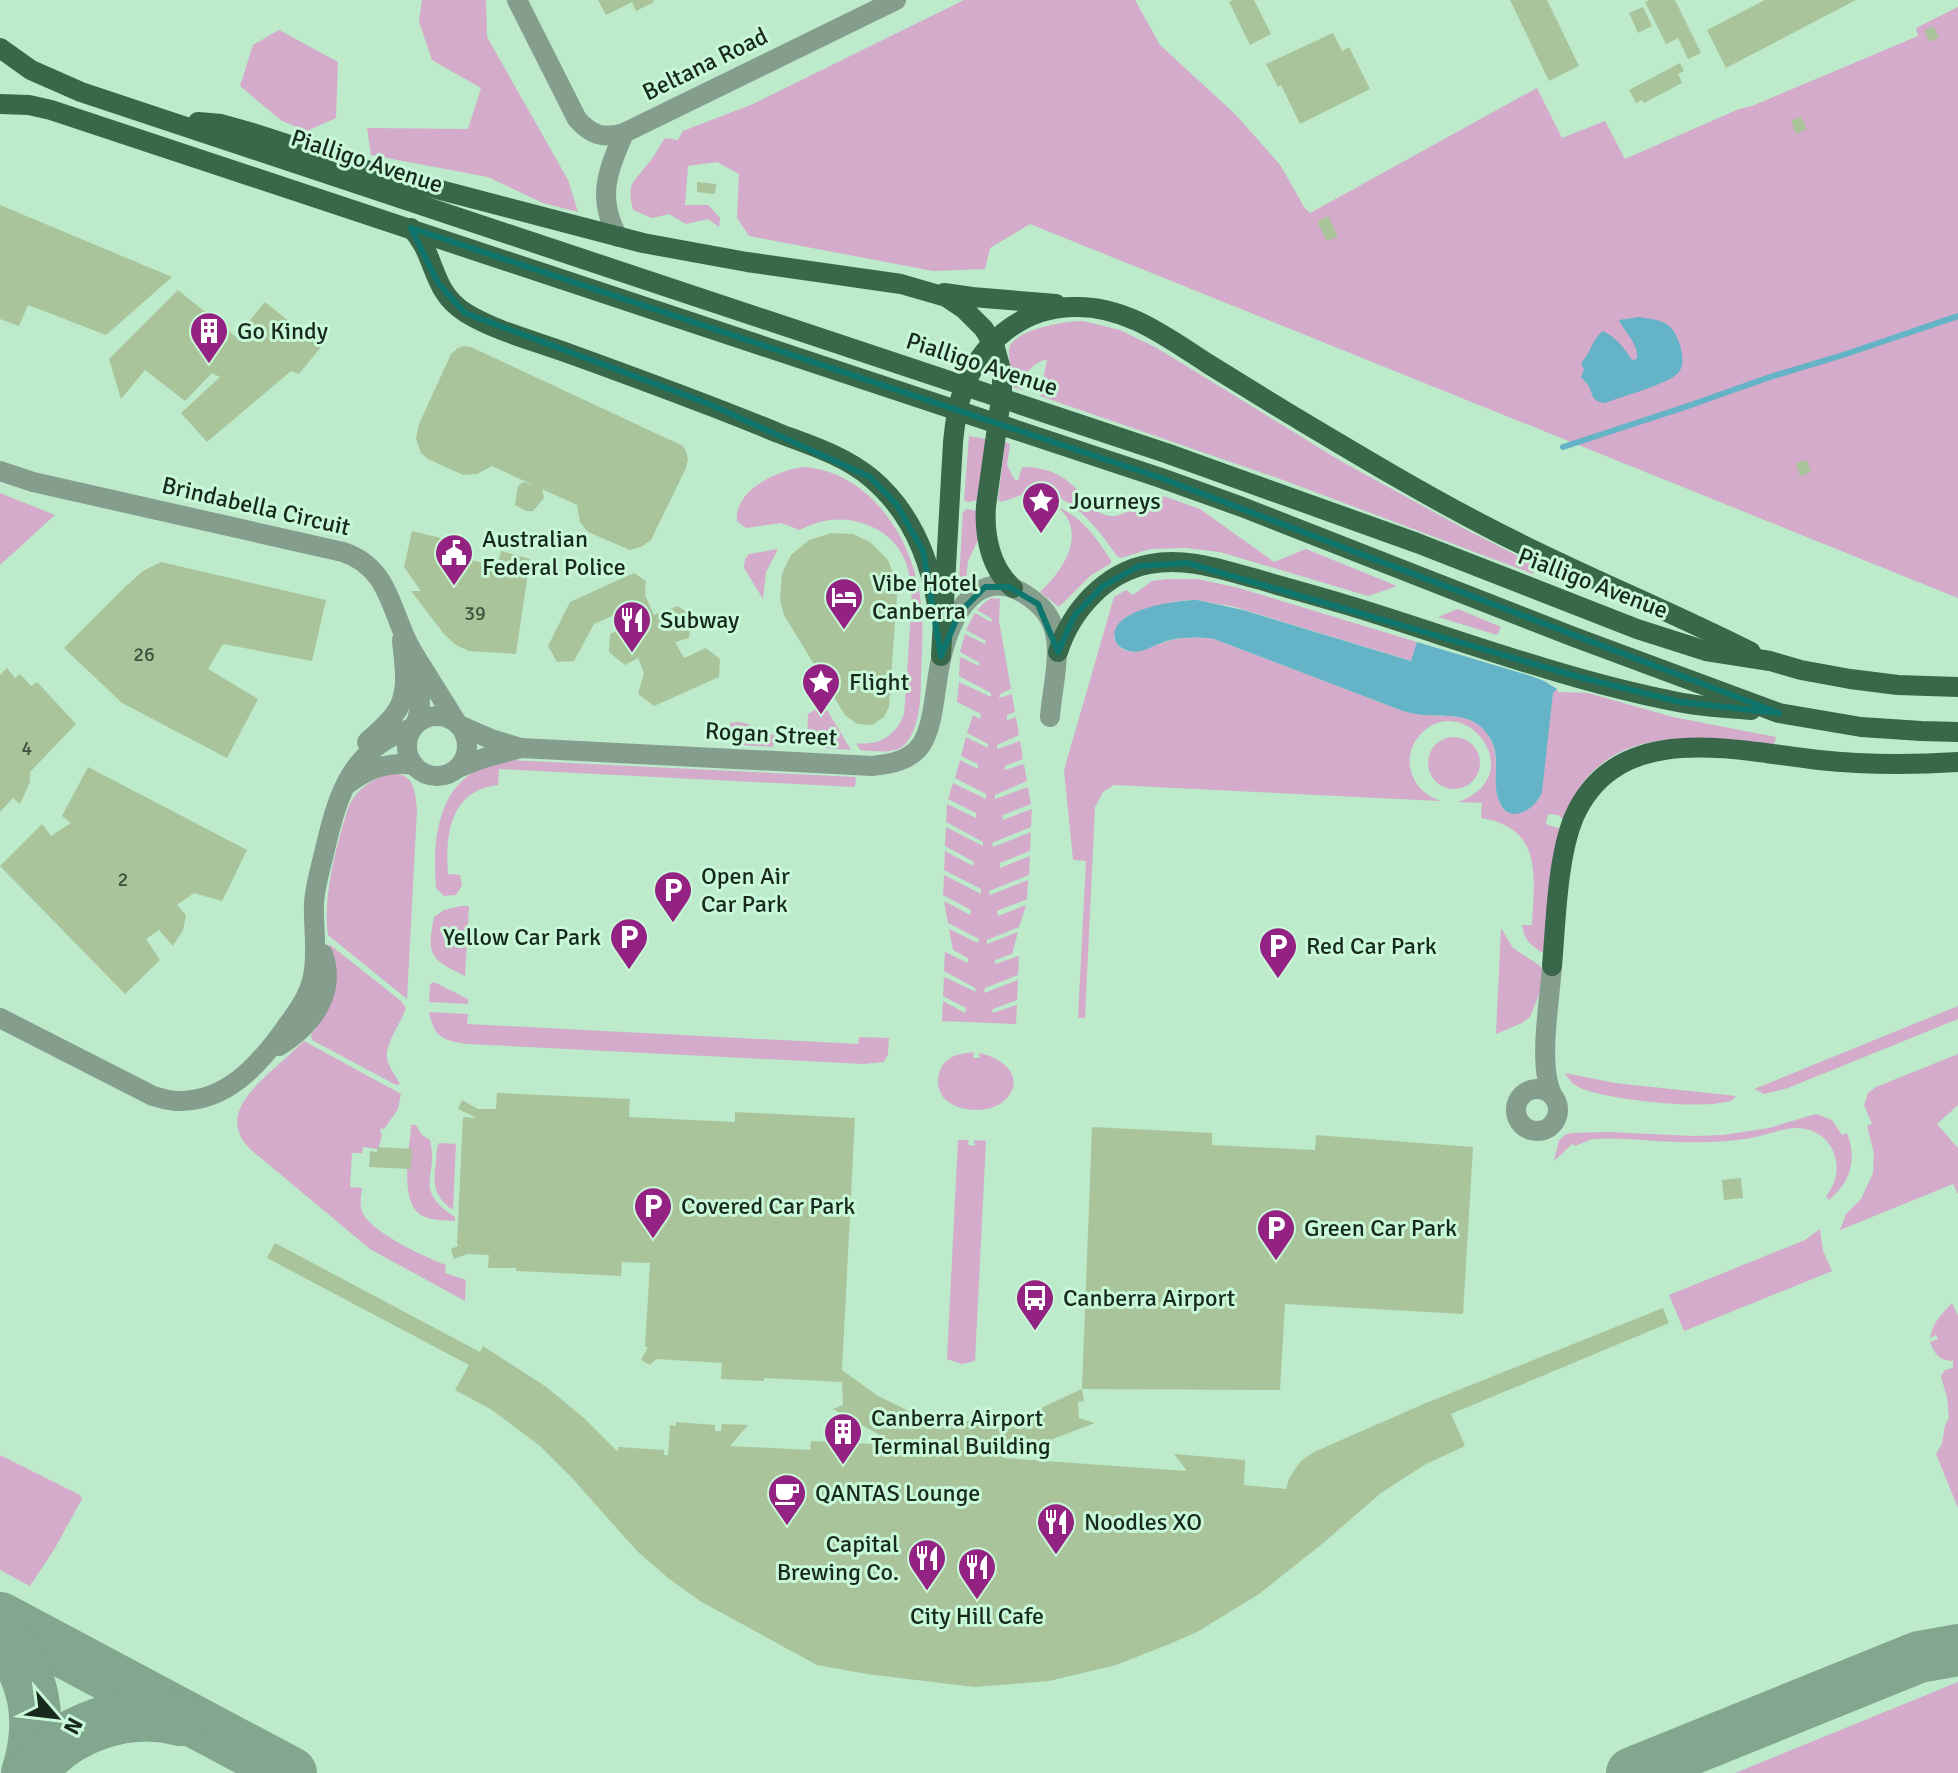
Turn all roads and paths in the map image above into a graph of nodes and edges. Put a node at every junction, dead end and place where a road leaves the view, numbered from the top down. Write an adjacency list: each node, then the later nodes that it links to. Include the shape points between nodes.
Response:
1 (517, 0): 6 (street, via 580,123 603,136)
2 (896, 0): 6 (street, Beltana Road)
3 (0, 48): 5 (main road, Pialligo Avenue, via 45,77)
4 (0, 104): 7 (main road, Pialligo Avenue, via 51,110)
5 (155, 116): 8 (main road, via 244,130 379,174); 18 (main road, Pialligo Avenue, via 1166,453 1637,629 1706,651)
6 (624, 133): 8 (street, via 605,193)
7 (411, 228): 17 (main road, via 427,250 438,283 465,313 709,404 829,453 870,477 897,505 923,551 935,592); 20 (main road, Pialligo Avenue, via 1242,507)
8 (618, 237): 9 (main road)
9 (924, 290): 10 (main road); 11 (main road, via 964,309)
10 (1084, 307): 11 (main road, via 1030,316); 18 (main road, via 1110,310 1147,325 1440,502)
11 (993, 342): 13 (main road, via 1002,392 986,523 996,566); 17 (main road, via 970,372 957,411)
12 (0, 471): 14 (street, Brindabella Circuit, via 352,555 379,576)
13 (1013, 588): 16 (street, via 1045,612); 17 (street, Rogan Street, via 992,585 975,593 959,613)
14 (401, 625): 15 (street, Brindabella Circuit); 29 (street, via 402,700 363,747)
15 (410, 647): 22 (street, Brindabella Circuit); 23 (street, via 421,698)
16 (1058, 652): 20 (main road, via 1074,616 1103,586 1139,566 1187,563 1317,596 1579,677 1680,702); 21 (street)
17 (941, 656): 25 (street, Rogan Street, via 929,726 920,746 900,761 872,766)
18 (1770, 661): 19 (main road, Pialligo Avenue, via 1850,679)
19 (1958, 687)
20 (1779, 713): 24 (main road, Pialligo Avenue, via 1861,727)
21 (1050, 717)
22 (459, 725): 23 (street, via 436,715); 25 (street, Rogan Street); 28 (street, via 467,750)
23 (414, 726): 27 (street, via 406,747); 29 (street, via 370,751)
24 (1958, 732)
25 (521, 748): 28 (street, Rogan Street)
26 (1958, 762): 30 (main road, via 1859,763 1685,746 1614,768 1585,797 1566,840)
27 (414, 765): 28 (street, via 435,776); 29 (street, via 372,769)
28 (458, 768)
29 (343, 788): 31 (street, via 315,895 316,937 326,965 323,1000 303,1029 221,1092 175,1101 153,1096)
30 (1552, 966): 32 (street, via 1545,1063)
31 (0, 1018)
32 (1553, 1096)

